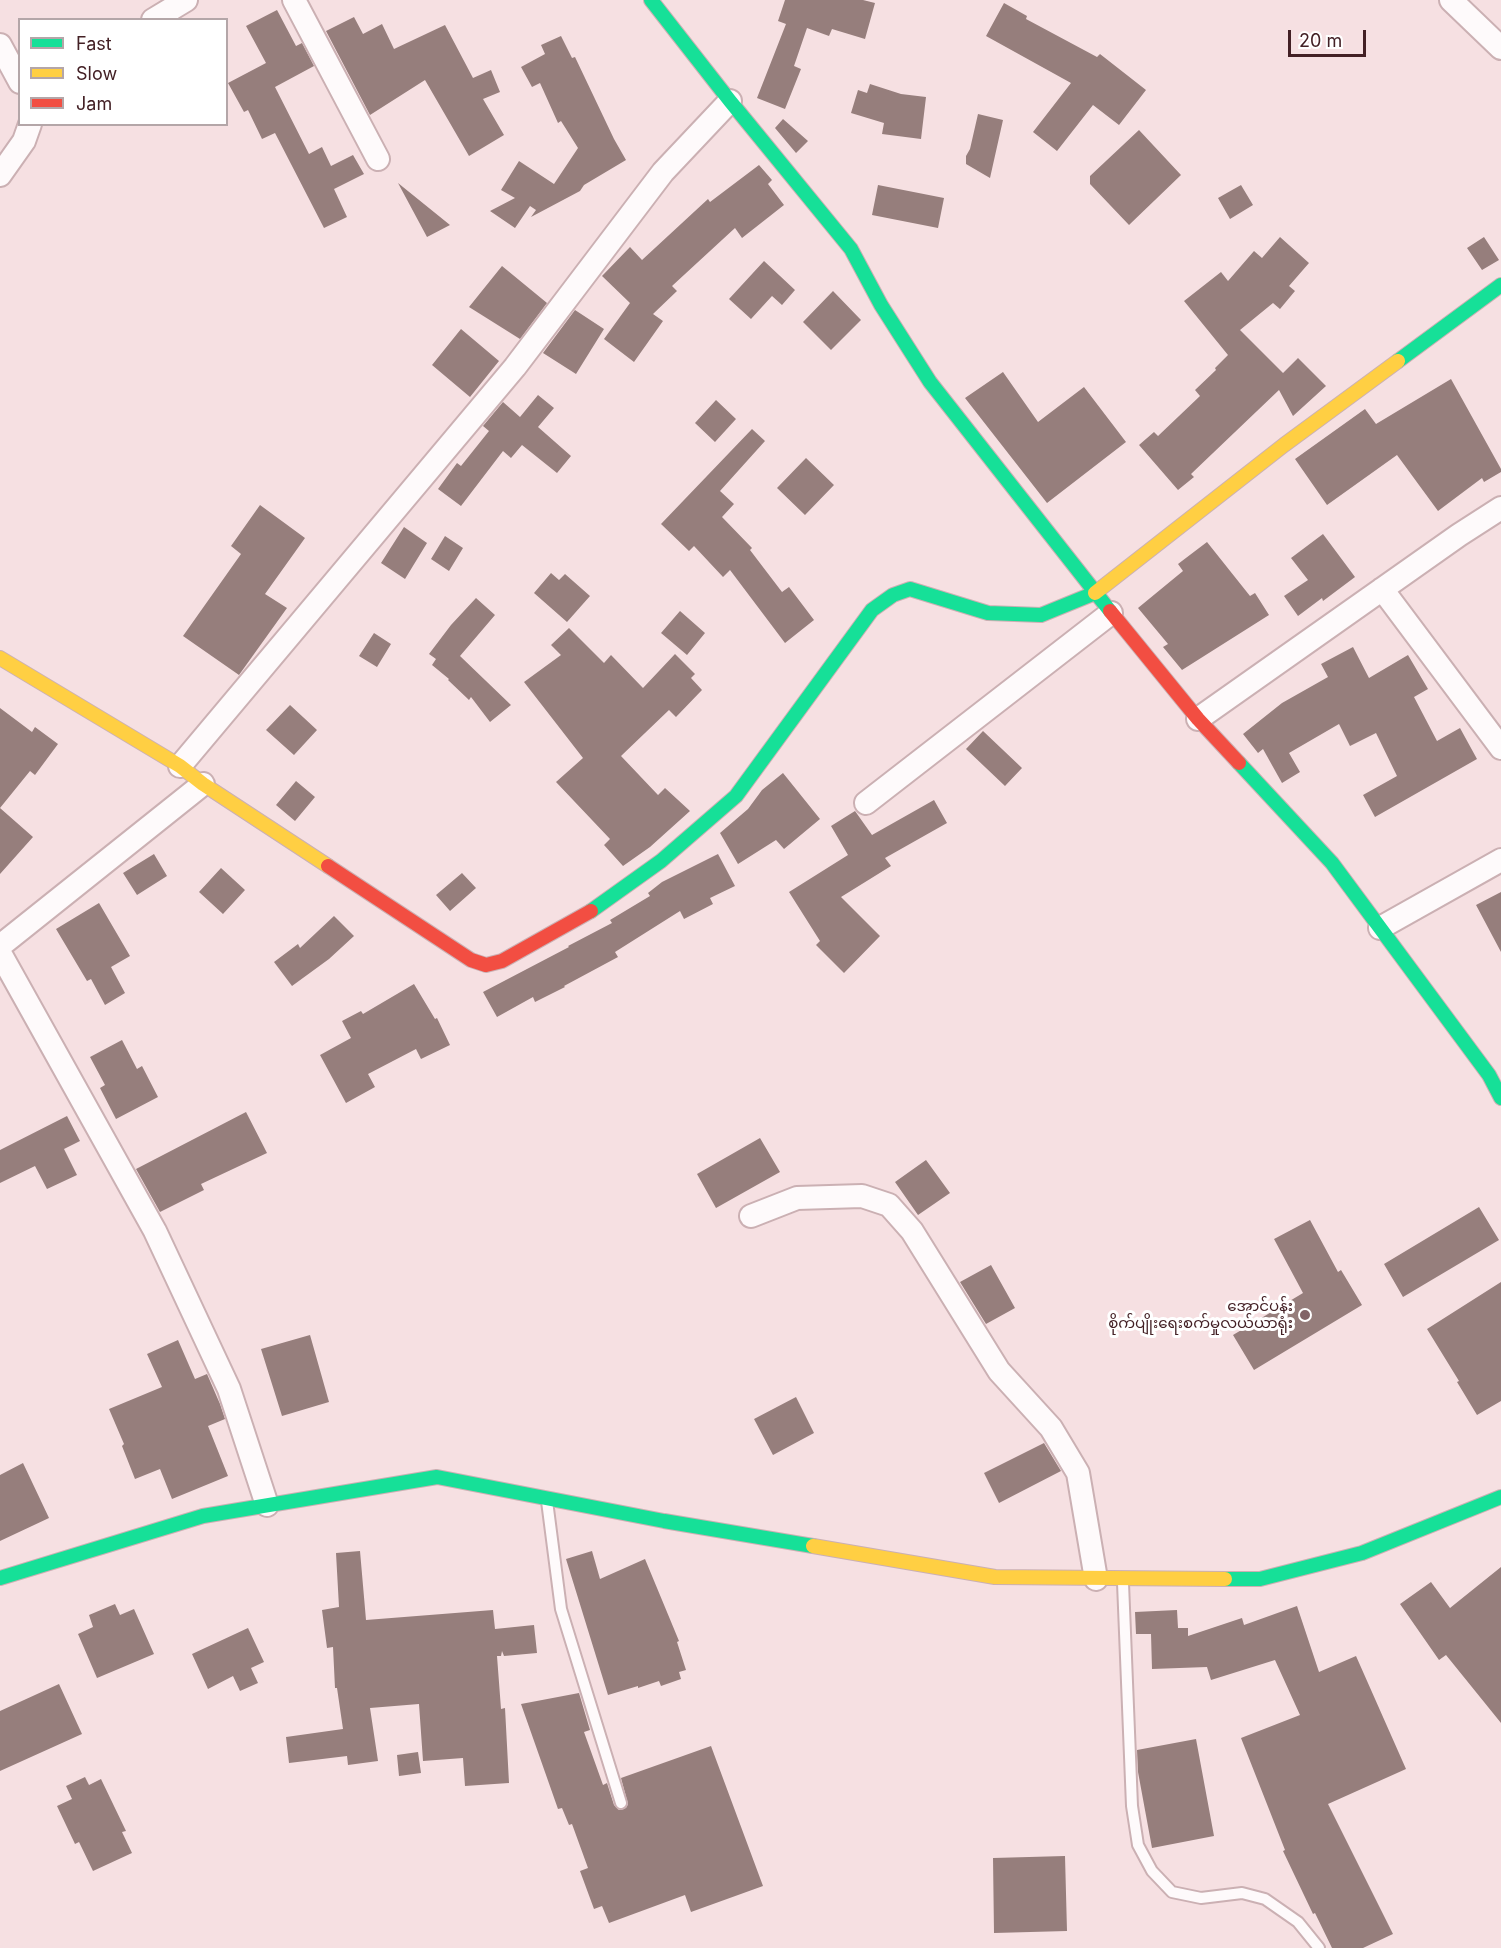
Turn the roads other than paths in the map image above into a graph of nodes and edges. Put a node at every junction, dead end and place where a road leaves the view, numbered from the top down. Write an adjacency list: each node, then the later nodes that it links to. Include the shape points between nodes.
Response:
1 (186, 0): 5 (street)
2 (651, 0): 9 (street)
3 (1451, 0): 7 (street)
4 (303, 3): 11 (street)
5 (156, 18)
6 (0, 45): 8 (street)
7 (1501, 48)
8 (18, 78)
9 (730, 101): 16 (street, via 851,249 930,382); 21 (street, via 663,172 515,367)
10 (29, 126): 12 (street, via 24,141)
11 (378, 159)
12 (0, 175)
13 (1501, 285): 16 (street, via 1284,445)
14 (1501, 508): 15 (street)
15 (1382, 589): 19 (street); 20 (street)
16 (1095, 593): 17 (street); 22 (street, via 1041,615 988,613 910,589 893,595 872,610 736,796 661,861 591,911 502,961 486,965 471,960)
17 (1112, 613): 19 (street); 23 (street)
18 (0, 658): 21 (street)
19 (1198, 719): 25 (street, via 1332,863)
20 (1501, 748)
21 (180, 766): 22 (street)
22 (203, 784): 26 (street)
23 (866, 803)
24 (1501, 860): 25 (street)
25 (1380, 928): 28 (street)
26 (0, 946)
27 (0, 953): 33 (street, via 155,1231 229,1389)
28 (1495, 1072): 29 (street)
29 (1501, 1098)
30 (751, 1216): 35 (street, via 796,1198 862,1196 890,1204 912,1231 999,1371 1051,1428 1078,1473)
31 (1501, 1497): 36 (street, via 1362,1553 1260,1579)
32 (546, 1498): 33 (street, via 437,1477); 35 (street, via 995,1577); 37 (lane, via 561,1609)
33 (267, 1505): 34 (street, via 203,1516)
34 (0, 1578)
35 (1096, 1579): 36 (street)
36 (1123, 1580): 38 (lane, via 1132,1806 1138,1845 1152,1871 1172,1892 1201,1898 1242,1893 1265,1899 1298,1922)
37 (621, 1803)
38 (1319, 1948)

